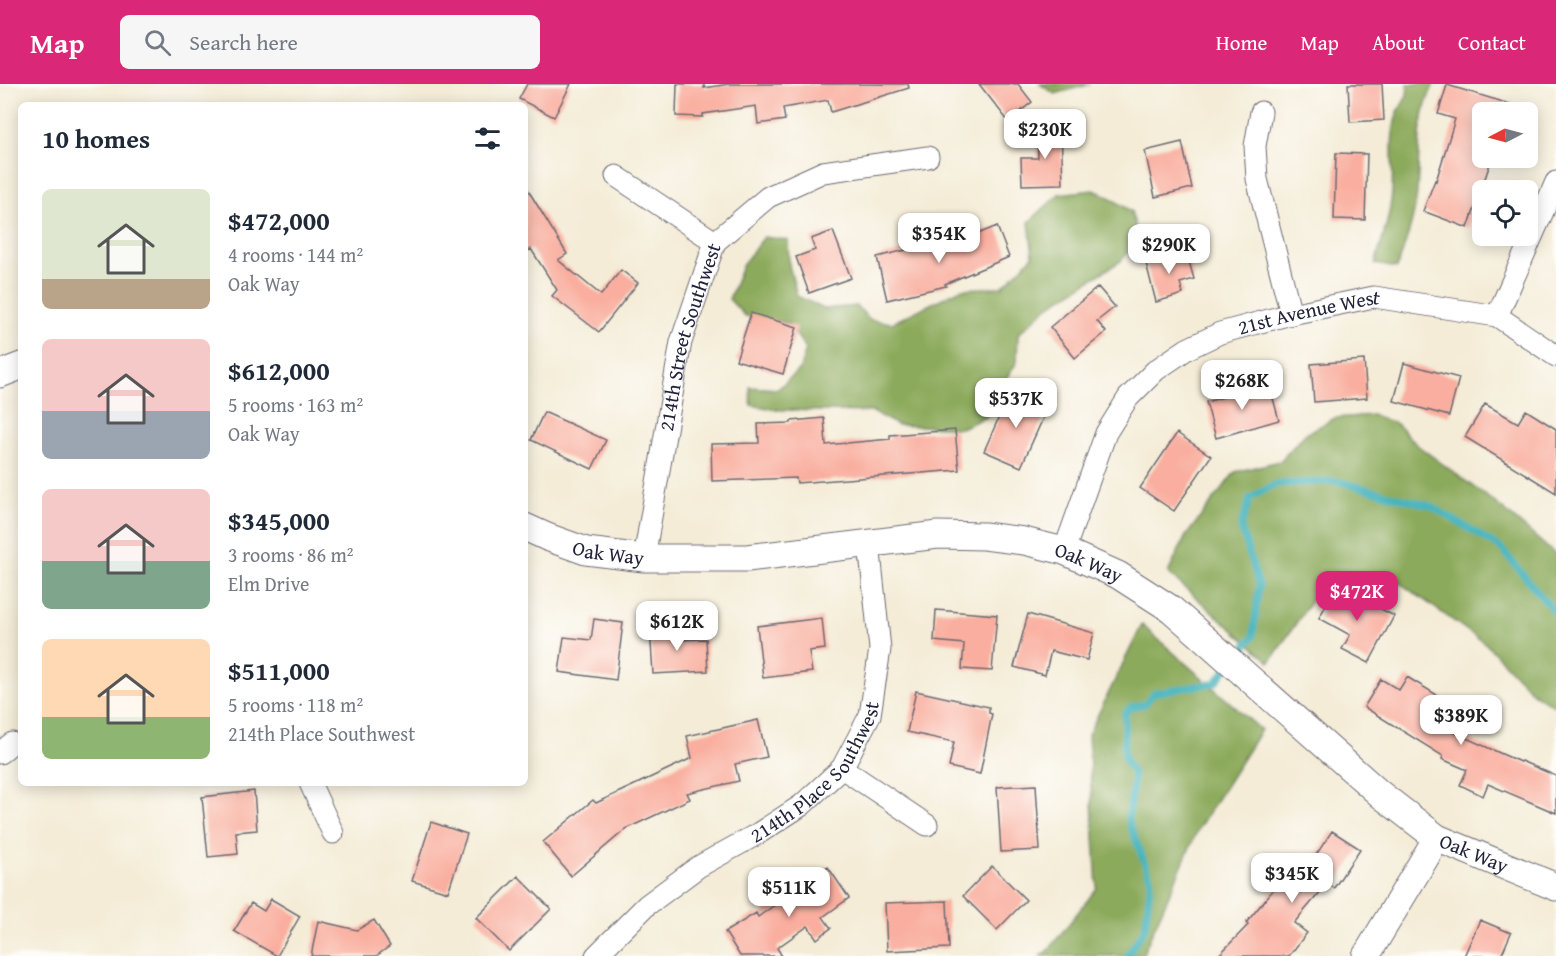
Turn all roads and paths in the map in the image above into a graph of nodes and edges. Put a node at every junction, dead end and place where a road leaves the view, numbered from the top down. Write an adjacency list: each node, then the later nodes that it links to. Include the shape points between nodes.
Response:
1 (1261, 112): 6 (street, via 1255,146 1257,179)
2 (928, 157): 5 (street, 214th Street Southwest, via 823,172 768,197)
3 (616, 176): 5 (street)
4 (1556, 182): 7 (street)
5 (715, 242): 14 (street, 214th Street Southwest, via 681,342)
6 (1291, 314): 7 (street, 21st Avenue West, via 1374,297); 13 (street, 21st Avenue West, via 1220,333 1187,349 1156,369 1128,398 1106,433)
7 (1497, 316): 8 (street, 21st Avenue West)
8 (1556, 356)
9 (18, 367): 10 (street)
10 (0, 374)
11 (528, 528): 14 (street, Oak Way, via 586,551)
12 (869, 543): 13 (street, Oak Way, via 938,535 984,536); 14 (street, Oak Way, via 747,558); 15 (street, 214th Place Southwest, via 880,649 870,715)
13 (1064, 551): 19 (street, Oak Way, via 1091,561 1170,609 1380,794)
14 (644, 558)
15 (842, 768): 17 (street); 21 (street, 214th Place Southwest, via 802,805 698,867 647,905)
16 (311, 786): 18 (street)
17 (927, 825)
18 (333, 833)
19 (1437, 838): 20 (street, Oak Way); 22 (street)
20 (1556, 887)
21 (596, 956)
22 (1366, 956)

